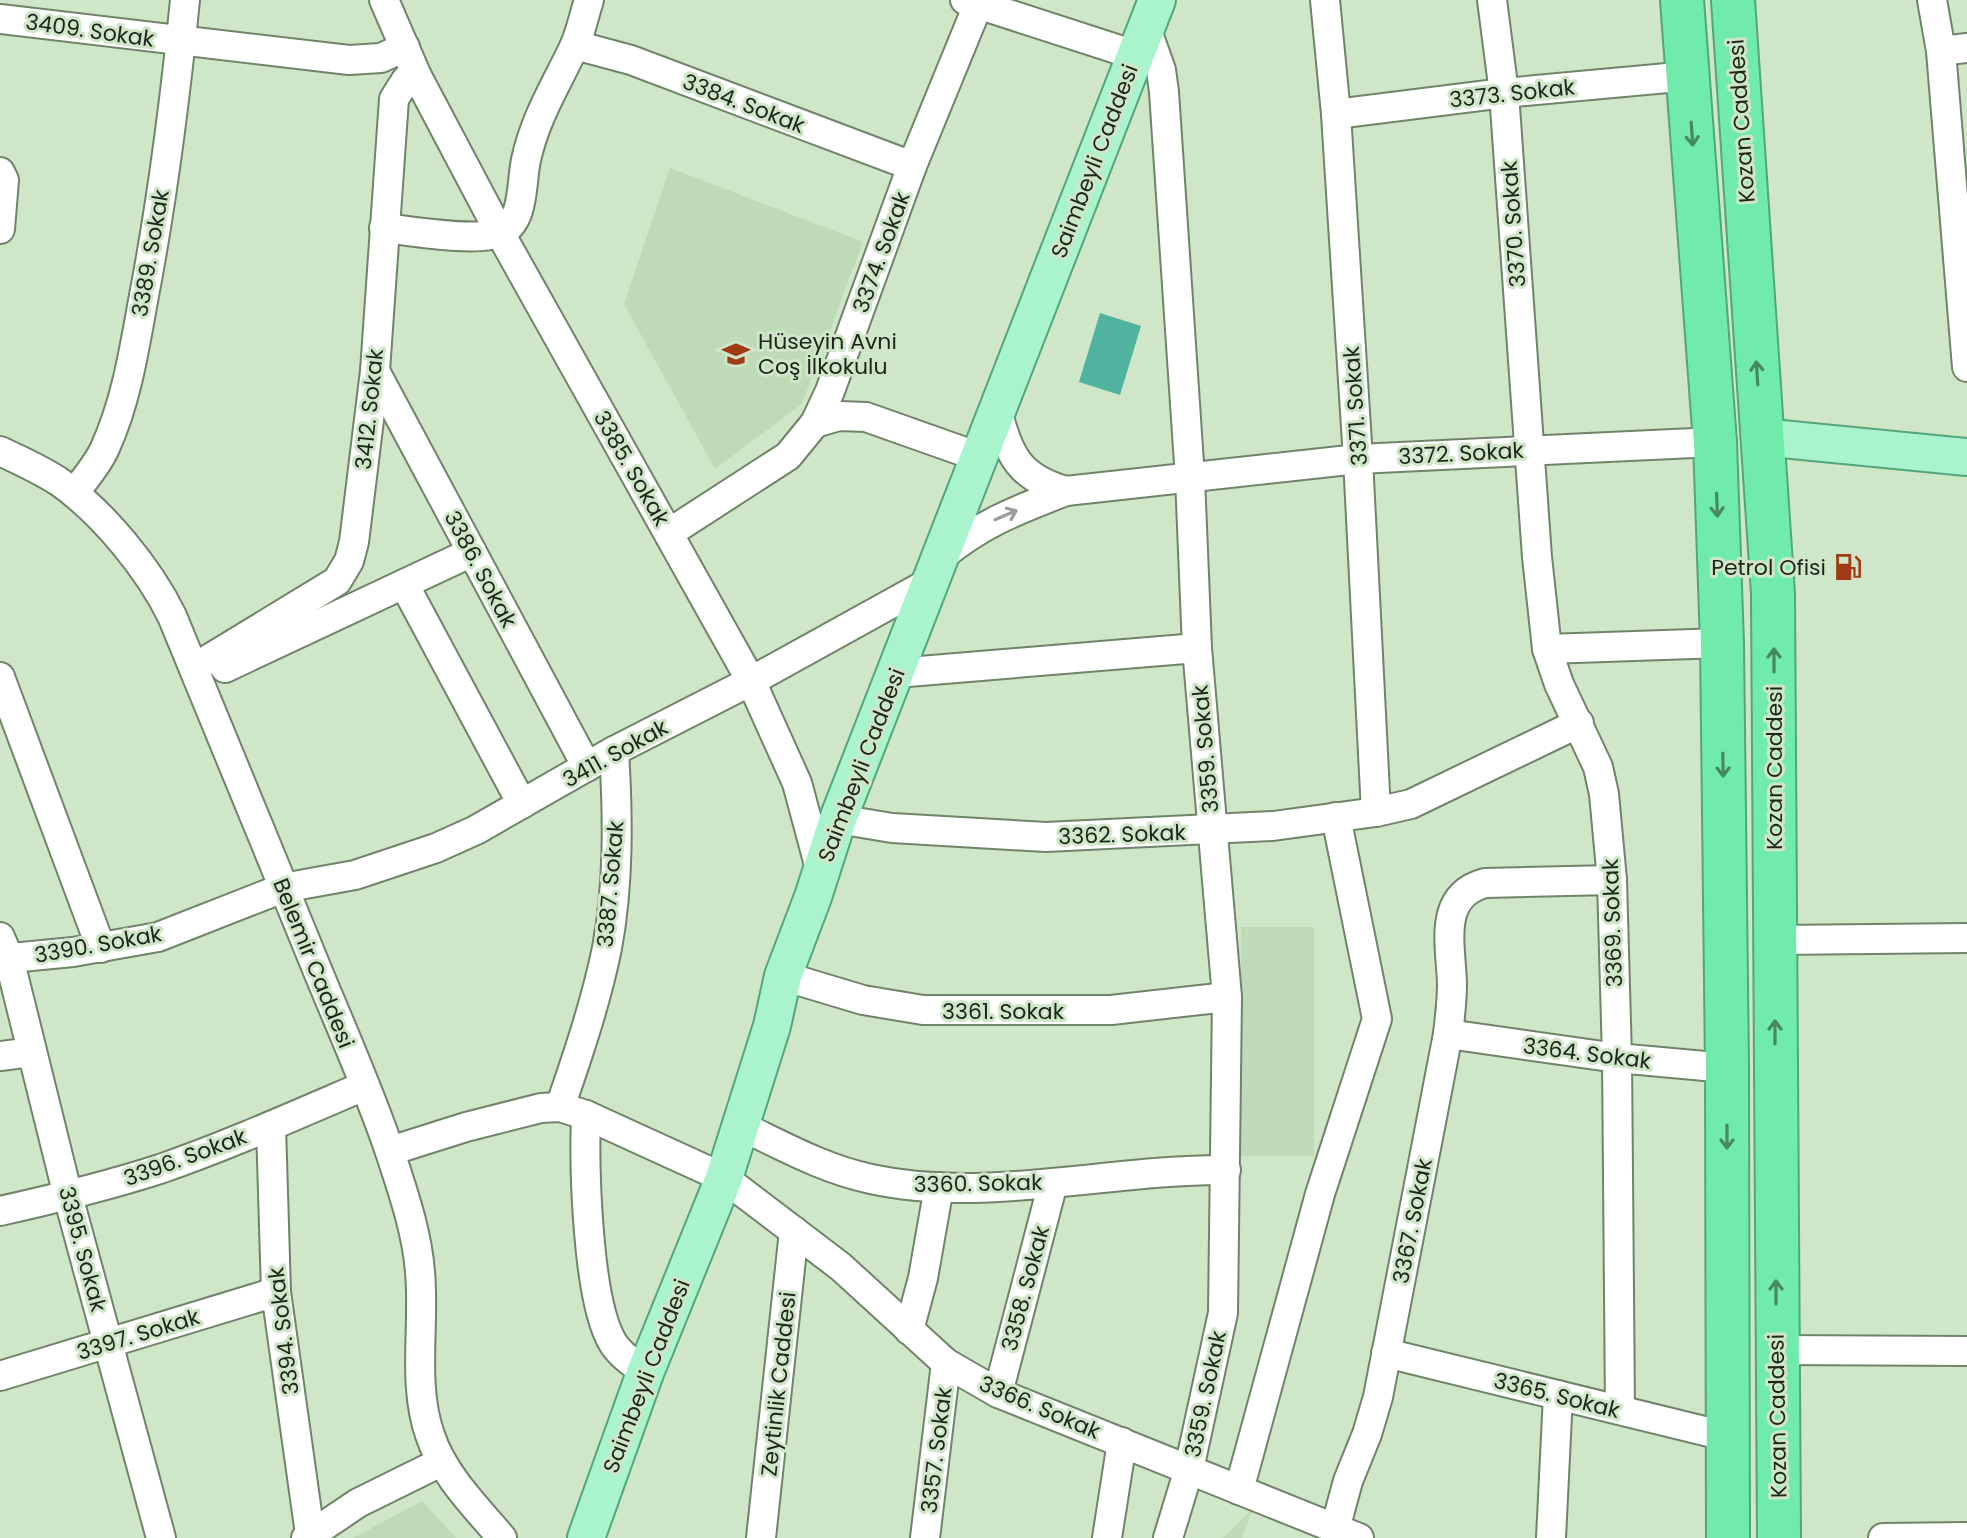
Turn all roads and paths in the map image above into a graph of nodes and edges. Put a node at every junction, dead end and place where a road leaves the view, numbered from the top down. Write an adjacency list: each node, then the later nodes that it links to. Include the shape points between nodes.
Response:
1 (185, 0): 12 (street, 3389. Sokak)
2 (589, 0): 13 (street)
3 (1325, 0): 19 (street, 3371. Sokak)
4 (1492, 0): 18 (street, 3370. Sokak)
5 (1682, 0): 17 (highway)
6 (1733, 0): 29 (highway, Kozan Caddesi, one-way to 6)
7 (1932, 0): 15 (street)
8 (975, 1): 11 (street); 20 (street, 3374. Sokak)
9 (393, 3): 14 (street, 3385. Sokak)
10 (15, 13): 12 (street, 3409. Sokak)
11 (1146, 28): 27 (main road, Saimbeyli Caddesi); 36 (street, 3359. Sokak, via 1164,92)
12 (181, 42): 14 (street, 3409. Sokak, via 365,61); 38 (street, 3389. Sokak, via 132,359 103,452)
13 (575, 45): 20 (street, 3384. Sokak, via 631,60); 24 (street, via 533,131 518,210)
14 (405, 47): 16 (street, 3385. Sokak)
15 (1954, 50): 25 (street)
16 (417, 76): 22 (street, 3412. Sokak, via 406,80 394,99); 24 (street, 3385. Sokak)
17 (1689, 76): 18 (street, 3373. Sokak); 30 (highway, one-way to 30)
18 (1504, 93): 19 (street, 3373. Sokak); 31 (street, 3370. Sokak)
19 (1336, 114): 35 (street, 3371. Sokak)
20 (912, 166): 28 (street, 3374. Sokak)
21 (0, 172): 23 (street)
22 (384, 228): 24 (street, via 475,237); 26 (street, 3412. Sokak)
23 (0, 229)
24 (500, 233): 39 (street, 3385. Sokak)
25 (1967, 367)
26 (375, 371): 40 (street, 3386. Sokak); 47 (street, 3412. Sokak, via 354,542 345,571)
27 (997, 411): 33 (main road, Saimbeyli Caddesi); 37 (street, via 1019,465 1037,481)
28 (815, 423): 33 (street, via 839,416 866,417); 39 (street, 3374. Sokak, via 788,456)
29 (1761, 437): 34 (main road); 62 (highway, Kozan Caddesi, one-way to 29, via 1773,594)
30 (1715, 442): 31 (street, 3372. Sokak); 43 (highway, one-way to 43)
31 (1530, 449): 35 (street, 3372. Sokak); 45 (street, 3369. Sokak)
32 (0, 451): 38 (street, Belemir Caddesi)
33 (979, 457): 41 (main road, Saimbeyli Caddesi)
34 (1967, 457)
35 (1358, 459): 36 (street, 3372. Sokak); 54 (street, 3371. Sokak)
36 (1190, 478): 37 (street, 3372. Sokak); 44 (street, 3359. Sokak)
37 (1066, 491): 41 (street, 3411. Sokak, one-way to 37, via 966,536)
38 (74, 493): 47 (street, Belemir Caddesi, via 154,583)
39 (669, 533): 49 (street, 3385. Sokak)
40 (472, 552): 42 (street); 52 (street, 3386. Sokak)
41 (936, 569): 46 (main road, Saimbeyli Caddesi); 49 (street, 3411. Sokak)
42 (404, 584): 47 (street); 53 (street)
43 (1722, 643): 45 (street); 71 (highway, one-way to 71)
44 (1197, 648): 46 (street); 57 (street, 3359. Sokak)
45 (1547, 649): 50 (street, 3369. Sokak)
46 (896, 673): 56 (main road, Saimbeyli Caddesi)
47 (196, 674): 60 (street, Belemir Caddesi)
48 (0, 677): 63 (street)
49 (751, 681): 51 (street, 3411. Sokak); 58 (street, 3385. Sokak, via 794,774)
50 (1579, 723): 54 (street, 3362. Sokak, via 1411,804); 59 (street, 3369. Sokak, via 1604,794)
51 (614, 751): 52 (street, 3411. Sokak); 73 (street, 3387. Sokak, via 611,916)
52 (587, 767): 53 (street, 3411. Sokak)
53 (522, 804): 60 (street, 3411. Sokak, via 476,830 402,860)
54 (1376, 812): 55 (street, 3362. Sokak)
55 (1336, 817): 57 (street, 3362. Sokak); 100 (street, via 1377,1019 1320,1194)
56 (838, 819): 57 (street, 3362. Sokak, via 1001,836); 58 (main road, Saimbeyli Caddesi)
57 (1212, 830): 66 (street, 3359. Sokak)
58 (821, 872): 65 (main road, Saimbeyli Caddesi)
59 (1612, 880): 67 (street, 3367. Sokak, via 1485,883 1460,896 1450,933); 70 (street, 3369. Sokak)
60 (283, 888): 63 (street, 3390. Sokak, via 158,937); 72 (street, Belemir Caddesi)
61 (1967, 938): 62 (street)
62 (1775, 940): 87 (highway, Kozan Caddesi, one-way to 62)
63 (101, 948): 64 (street, 3390. Sokak)
64 (3, 952): 68 (street, 3395. Sokak)
65 (783, 976): 66 (street, 3361. Sokak, via 863,1000 923,1010 1111,1010); 75 (main road, Saimbeyli Caddesi)
66 (1227, 997): 77 (street, 3359. Sokak)
67 (1448, 1034): 70 (street, 3364. Sokak); 89 (street, 3367. Sokak)
68 (32, 1052): 69 (street); 81 (street, 3395. Sokak)
69 (0, 1056)
70 (1617, 1058): 71 (street, 3364. Sokak); 95 (street, 3369. Sokak)
71 (1727, 1068): 96 (highway, one-way to 96)
72 (364, 1086): 74 (street, 3396. Sokak); 76 (street, Belemir Caddesi)
73 (573, 1111): 76 (street, via 541,1108); 78 (street, 3366. Sokak); 91 (street, 3387. Sokak, via 605,1324 614,1345)
74 (271, 1126): 81 (street, 3396. Sokak, via 160,1169); 84 (street, 3394. Sokak)
75 (741, 1126): 78 (main road, Saimbeyli Caddesi); 80 (street, 3360. Sokak, via 826,1167)
76 (390, 1151): 98 (street, Belemir Caddesi, via 417,1247 424,1412)
77 (1226, 1170): 79 (street, 3360. Sokak); 99 (street, 3359. Sokak, via 1223,1313)
78 (724, 1178): 83 (street, 3366. Sokak); 91 (main road, Saimbeyli Caddesi)
79 (1053, 1183): 80 (street, 3360. Sokak); 93 (street, 3358. Sokak)
80 (939, 1187): 85 (street)
81 (68, 1196): 82 (street, 3396. Sokak); 86 (street, 3395. Sokak)
82 (0, 1211)
83 (794, 1231): 85 (street, 3366. Sokak); 107 (street, Zeytinlik Caddesi)
84 (276, 1292): 86 (street, 3397. Sokak); 102 (street, 3394. Sokak)
85 (909, 1330): 90 (street, 3366. Sokak)
86 (108, 1343): 92 (street, 3397. Sokak); 104 (street, 3395. Sokak)
87 (1776, 1350): 88 (street); 113 (highway, Kozan Caddesi)
88 (1967, 1351)
89 (1386, 1353): 94 (street, 3365. Sokak); 101 (street, 3367. Sokak, via 1373,1415 1348,1481)
90 (946, 1363): 93 (street, 3366. Sokak); 108 (street, 3357. Sokak)
91 (645, 1373): 106 (main road, Saimbeyli Caddesi)
92 (0, 1376)
93 (998, 1393): 97 (street, 3366. Sokak)
94 (1558, 1395): 95 (street, 3365. Sokak); 111 (street)
95 (1620, 1410): 96 (street, 3365. Sokak)
96 (1729, 1437): 112 (highway)
97 (1122, 1442): 99 (street, 3366. Sokak); 109 (street)
98 (441, 1462): 102 (street, via 358,1503); 105 (street, Belemir Caddesi)
99 (1189, 1469): 100 (street, 3366. Sokak); 110 (street, 3359. Sokak)
100 (1239, 1490): 101 (street, 3366. Sokak)
101 (1347, 1533)
102 (308, 1536)
103 (1967, 1537): 114 (street)
104 (161, 1538)
105 (502, 1538)
106 (586, 1538)
107 (761, 1538)
108 (925, 1538)
109 (1107, 1538)
110 (1168, 1538)
111 (1551, 1538)
112 (1728, 1538)
113 (1779, 1538)
114 (1883, 1538)

